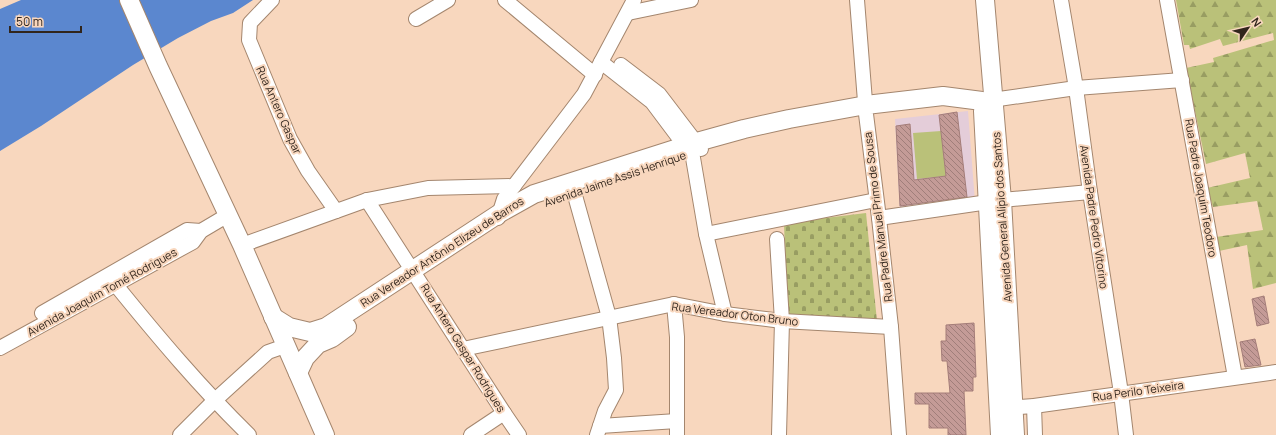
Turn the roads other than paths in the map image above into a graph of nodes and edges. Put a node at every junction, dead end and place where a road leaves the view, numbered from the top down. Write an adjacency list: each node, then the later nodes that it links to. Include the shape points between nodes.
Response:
1 (129, 0): 26 (main road)
2 (272, 0): 25 (street, Rua Antero Gaspar, via 250,23 249,40 290,139 308,171)
3 (448, 0): 12 (street)
4 (505, 0): 13 (street)
5 (692, 0): 11 (street)
6 (857, 0): 17 (street, Rua Padre Manuel Primo de Sousa)
7 (977, 0): 16 (main road, Avenida General Alípio dos Santos)
8 (985, 0): 16 (main road, Avenida General Alípio dos Santos)
9 (1061, 0): 15 (street, Avenida Padre Pedro Vitorino)
10 (1167, 0): 14 (street, Rua Padre Joaquim Teodoro)
11 (631, 6): 13 (street)
12 (416, 20)
13 (601, 64): 18 (street, via 659,94); 19 (street, via 584,94)
14 (1182, 80): 15 (street); 48 (street, Rua Padre Joaquim Teodoro)
15 (1076, 88): 16 (street); 21 (street, Avenida Padre Pedro Vitorino)
16 (988, 100): 17 (main road, Avenida Jaime Assis Henrique, via 961,98 944,105); 24 (main road, Avenida General Alípio dos Santos)
17 (866, 109): 18 (main road, Avenida Jaime Assis Henrique); 23 (street, Rua Padre Manuel Primo de Sousa)
18 (694, 147): 20 (main road, Avenida Jaime Assis Henrique); 28 (main road, Rua Vereador Antônio Elizeu de Barros, via 534,194); 30 (street)
19 (514, 186): 22 (street, via 428,188); 28 (street, via 504,199)
20 (574, 192): 28 (main road, Avenida Jaime Assis Henrique, via 507,218); 38 (street)
21 (1090, 192): 24 (street); 49 (street, Avenida Padre Pedro Vitorino)
22 (367, 200): 25 (street); 33 (street, Rua Antero Gaspar Rodrigues)
23 (876, 200): 27 (street, Rua Padre Manuel Primo de Sousa); 30 (street)
24 (995, 201): 27 (street); 52 (main road, Avenida General Alípio dos Santos)
25 (336, 211): 32 (street)
26 (228, 215): 29 (street, Avenida Joaquim Tomé Rodrigues); 32 (main road)
27 (879, 218): 40 (street, Rua Padre Manuel Primo de Sousa)
28 (498, 219): 33 (main road, Avenida Jaime Assis Henrique)
29 (201, 231): 34 (street, Avenida Joaquim Tomé Rodrigues, via 193,242); 41 (street, Avenida Joaquim Tomé Rodrigues, via 187,230)
30 (706, 234): 36 (street)
31 (777, 239): 39 (street)
32 (242, 245): 37 (main road)
33 (415, 274): 42 (main road, Avenida Jaime Assis Henrique, via 332,338); 45 (street, Rua Antero Gaspar Rodrigues)
34 (115, 284): 44 (street, Avenida Joaquim Tomé Rodrigues); 50 (street)
35 (674, 304): 36 (street, Rua Vereador Oton Bruno); 38 (street, Rua Vereador Oton Bruno); 54 (street)
36 (725, 314): 39 (street, Rua Vereador Oton Bruno)
37 (273, 317): 42 (main road); 43 (main road)
38 (609, 317): 45 (street, Rua Vereador Oton Bruno); 55 (street, via 616,390 605,411)
39 (782, 321): 40 (street, Rua Vereador Oton Bruno); 62 (street)
40 (891, 327): 63 (street, Rua Padre Manuel Primo de Sousa)
41 (0, 337)
42 (314, 338): 43 (main road, via 298,348); 47 (main road, Avenida Jaime Assis Henrique)
43 (285, 346): 47 (main road); 50 (street, via 268,352)
44 (0, 348)
45 (463, 349): 53 (street, Rua Antero Gaspar Rodrigues)
46 (1276, 372): 48 (street, Rua Perilo Teixeira)
47 (298, 373): 58 (main road)
48 (1235, 377): 49 (street, Rua Perilo Teixeira)
49 (1121, 393): 51 (street, Rua Perilo Teixeira); 67 (street, Avenida Padre Pedro Vitorino)
50 (214, 401): 56 (street); 57 (street)
51 (1034, 406): 52 (street, Rua Perilo Teixeira); 66 (street)
52 (1007, 408): 64 (main road, Avenida General Alípio dos Santos); 65 (main road, Avenida General Alípio dos Santos)
53 (504, 413): 59 (street); 60 (street, Rua Antero Gaspar Rodrigues)
54 (677, 421): 55 (street); 61 (street)
55 (599, 431)
56 (180, 435)
57 (249, 435)
58 (325, 435)
59 (471, 435)
60 (519, 435)
61 (677, 435)
62 (779, 435)
63 (899, 435)
64 (1000, 435)
65 (1015, 435)
66 (1035, 435)
67 (1126, 435)

